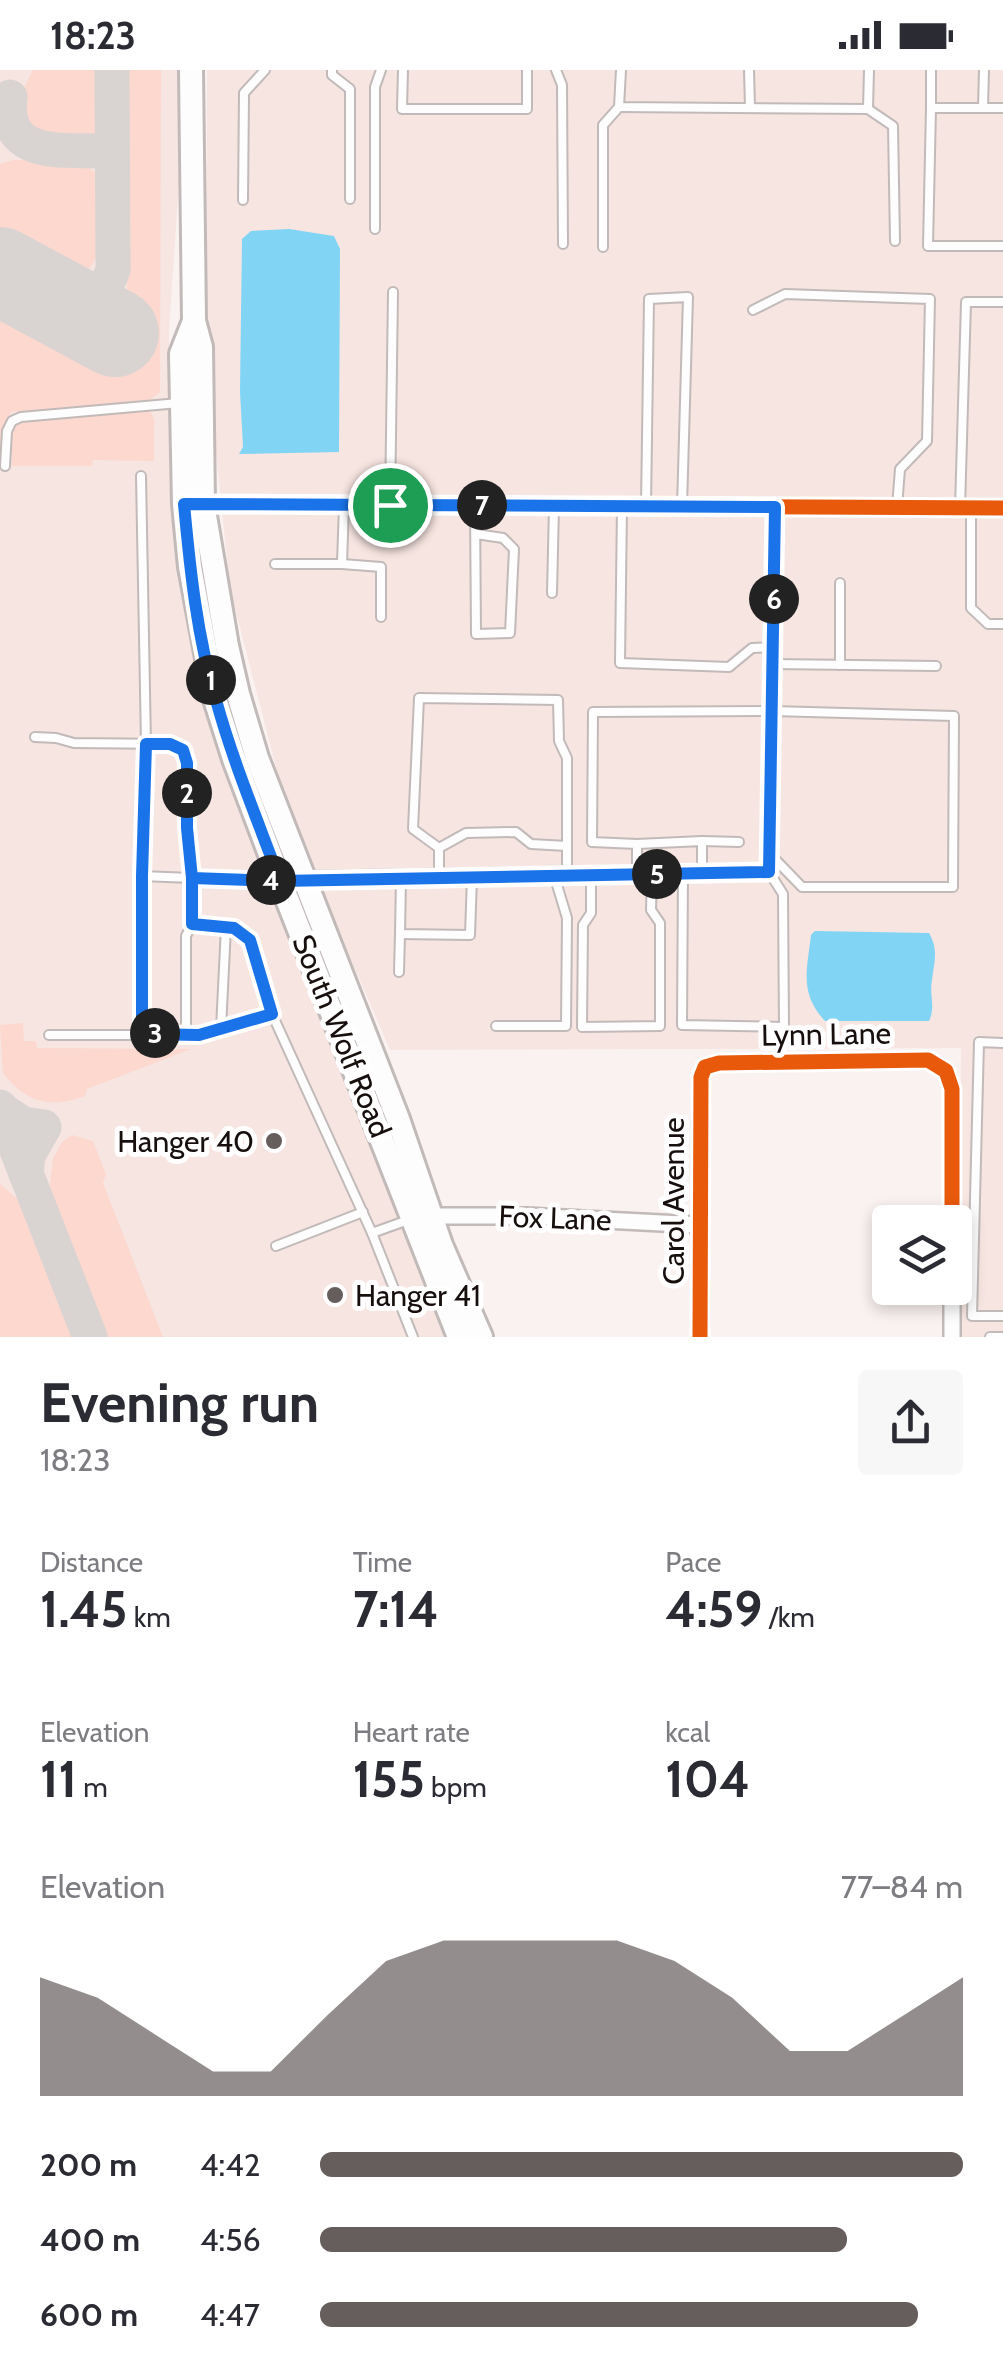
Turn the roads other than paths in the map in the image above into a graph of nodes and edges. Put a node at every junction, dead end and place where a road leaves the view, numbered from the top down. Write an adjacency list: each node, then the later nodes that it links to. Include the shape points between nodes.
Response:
1 (191, 70): 29 (main road, South Wolf Road)
2 (265, 70): 19 (lane, via 244,93)
3 (332, 70): 20 (lane, via 350,89)
4 (381, 70): 21 (lane, via 375,87)
5 (403, 70): 6 (lane, via 402,108 527,110)
6 (527, 70)
7 (556, 70): 23 (lane, via 562,85)
8 (620, 70): 13 (lane)
9 (749, 70): 14 (lane)
10 (870, 70): 15 (lane)
11 (931, 70): 16 (lane)
12 (984, 70): 17 (lane)
13 (619, 107): 14 (lane); 25 (lane, via 602,124)
14 (750, 108): 15 (lane)
15 (868, 108): 22 (lane, via 892,126)
16 (931, 108): 17 (lane); 24 (lane, via 928,246)
17 (984, 108): 18 (lane)
18 (1003, 108)
19 (244, 200)
20 (350, 200)
21 (375, 229)
22 (894, 240)
23 (563, 244)
24 (1003, 246)
25 (603, 247)
26 (393, 292): 35 (lane)
27 (1003, 302): 43 (lane, via 966,302)
28 (753, 310): 42 (lane, via 785,294 930,299 926,441 900,468)
29 (194, 321): 30 (main road, South Wolf Road, via 181,354); 33 (main road, South Wolf Road, via 201,347)
30 (183, 402): 31 (lane, via 22,417 7,431); 33 (main road, South Wolf Road)
31 (5, 466)
32 (141, 476): 57 (lane)
33 (194, 504): 34 (street); 75 (main road, South Wolf Road, via 190,567 214,696 234,758)
34 (344, 505): 35 (street); 47 (lane)
35 (390, 505): 36 (street)
36 (476, 505): 37 (street); 45 (lane)
37 (554, 506): 38 (street); 49 (lane)
38 (622, 506): 39 (street); 52 (lane, via 620,662 729,667 752,648)
39 (646, 506): 40 (street); 40 (lane, via 649,299 688,297)
40 (682, 506): 41 (street)
41 (775, 507): 42 (street); 52 (street)
42 (897, 508): 43 (street)
43 (966, 508): 44 (street); 51 (lane, via 971,608 988,624)
44 (1003, 508)
45 (476, 534): 45 (lane, via 476,634 510,634 514,548 503,538)
46 (274, 564): 47 (lane)
47 (342, 564): 50 (lane, via 381,567)
48 (840, 583): 53 (lane)
49 (552, 593)
50 (381, 617)
51 (1003, 624)
52 (773, 655): 53 (lane); 55 (street)
53 (840, 665): 54 (lane)
54 (936, 666)
55 (772, 711): 60 (lane, via 593,712 592,842); 63 (street); 63 (lane, via 954,716 953,887 802,887)
56 (36, 737): 57 (lane)
57 (146, 744): 70 (lane); 73 (lane, via 183,750)
58 (702, 842): 59 (lane); 60 (lane); 66 (lane)
59 (738, 842)
60 (637, 844): 67 (lane)
61 (567, 846): 62 (lane, via 530,844 516,832 466,834); 62 (lane, via 568,758 559,741 558,700 420,698 412,829); 68 (lane)
62 (439, 848): 71 (lane)
63 (769, 853): 64 (street)
64 (769, 872): 65 (lane, via 783,894 784,1027 682,1025); 66 (street)
65 (683, 873): 66 (street); 67 (street)
66 (702, 873)
67 (644, 874): 69 (street); 69 (lane, via 660,923 660,1026 582,1026 582,925 591,913)
68 (561, 875): 69 (street); 72 (street); 81 (lane, via 566,1026)
69 (591, 875)
70 (142, 876): 73 (lane); 84 (lane)
71 (439, 877): 72 (street); 74 (street)
72 (472, 877): 78 (lane, via 470,935)
73 (192, 878): 75 (lane); 76 (lane)
74 (401, 878): 75 (street); 78 (lane)
75 (292, 880): 90 (main road, South Wolf Road, via 382,1134)
76 (192, 924): 77 (lane); 85 (lane, via 186,936)
77 (226, 927): 80 (lane, via 250,940); 82 (lane)
78 (400, 934): 79 (lane)
79 (399, 972)
80 (272, 1014): 82 (lane); 89 (lane)
81 (496, 1026)
82 (221, 1030): 85 (lane)
83 (50, 1034): 84 (lane)
84 (142, 1034): 85 (lane)
85 (186, 1034)
86 (1003, 1043): 95 (lane, via 979,1042 972,1316)
87 (704, 1067): 88 (street, Lynn Lane, via 928,1060 946,1071 952,1089); 91 (street, Carol Avenue)
88 (952, 1205)
89 (362, 1212): 92 (lane); 93 (lane)
90 (422, 1217): 91 (street, Fox Lane); 92 (lane); 97 (main road, South Wolf Road); 98 (main road, South Wolf Road)
91 (700, 1225): 99 (street, Carol Avenue)
92 (372, 1233): 96 (lane)
93 (276, 1246)
94 (952, 1305): 100 (street)
95 (1003, 1316)
96 (413, 1337)
97 (459, 1337)
98 (481, 1337)
99 (700, 1337)
100 (952, 1337)
101 (990, 1337): 102 (lane)
102 (1003, 1337)

